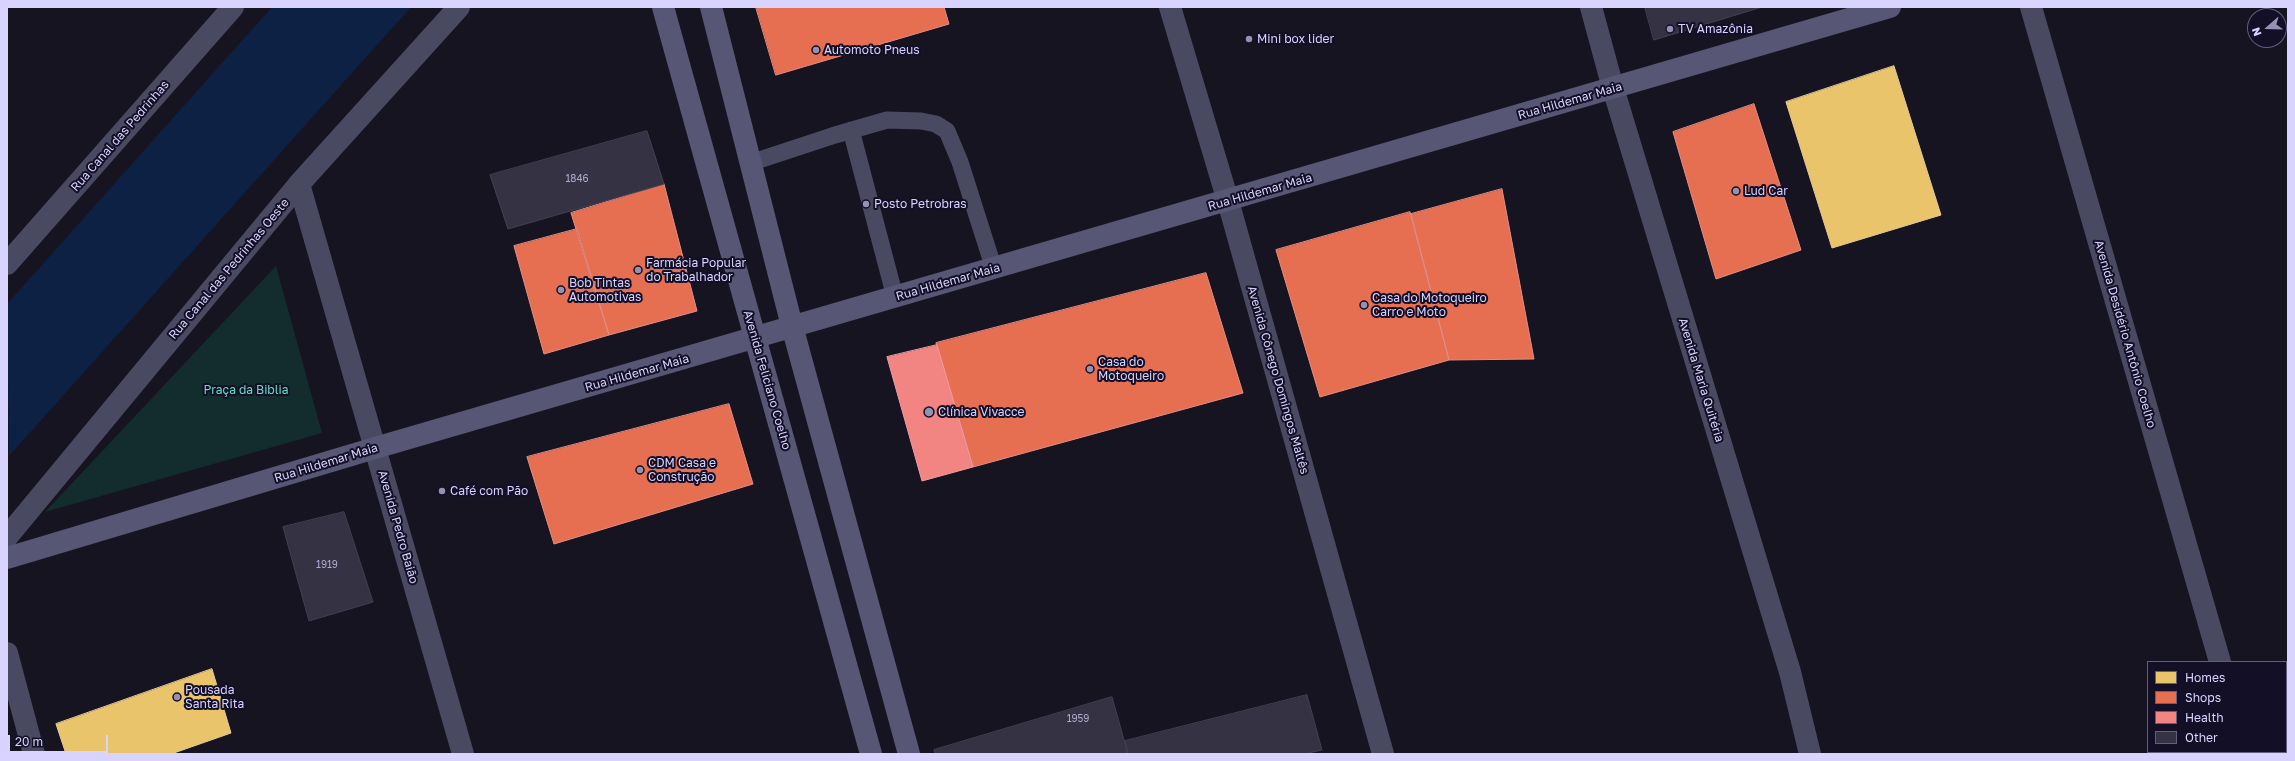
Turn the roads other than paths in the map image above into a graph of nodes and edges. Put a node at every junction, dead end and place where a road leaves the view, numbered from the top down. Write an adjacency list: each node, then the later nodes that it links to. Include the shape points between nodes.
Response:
1 (233, 7): 14 (street, Rua Canal das Pedrinhas)
2 (459, 7): 12 (street, Rua Canal das Pedrinhas Oeste)
3 (663, 7): 18 (main road, Avenida Feliciano Coelho)
4 (711, 7): 11 (main road)
5 (1170, 7): 13 (street, Avenida Cônego Domingos Maltês)
6 (1591, 7): 9 (street, Avenida Maria Quitéria)
7 (1890, 7): 9 (main road, Rua Hildemar Maia)
8 (2031, 7): 23 (street, Avenida Desidério Antônio Coelho)
9 (1613, 88): 13 (main road, Rua Hildemar Maia); 29 (street, Avenida Maria Quitéria, via 1790,672)
10 (851, 130): 11 (lane); 15 (lane, via 887,120 921,121 936,124 947,131 960,162); 16 (lane)
11 (750, 163): 17 (main road)
12 (299, 184): 19 (street, Avenida Pedro Baião); 20 (street, Rua Canal das Pedrinhas Oeste)
13 (1228, 201): 15 (main road, Rua Hildemar Maia); 28 (street, Avenida Cônego Domingos Maltês)
14 (7, 264)
15 (994, 269): 16 (main road, Rua Hildemar Maia)
16 (895, 297): 17 (main road, Rua Hildemar Maia)
17 (792, 326): 18 (main road, Rua Hildemar Maia); 27 (main road)
18 (756, 339): 19 (main road, Rua Hildemar Maia); 26 (main road, Avenida Feliciano Coelho)
19 (376, 448): 21 (main road, Rua Hildemar Maia); 25 (street, Avenida Pedro Baião)
20 (7, 537)
21 (7, 558)
22 (7, 653): 24 (street)
23 (2220, 661)
24 (34, 754)
25 (463, 754)
26 (871, 754)
27 (909, 754)
28 (1383, 754)
29 (1810, 754)

